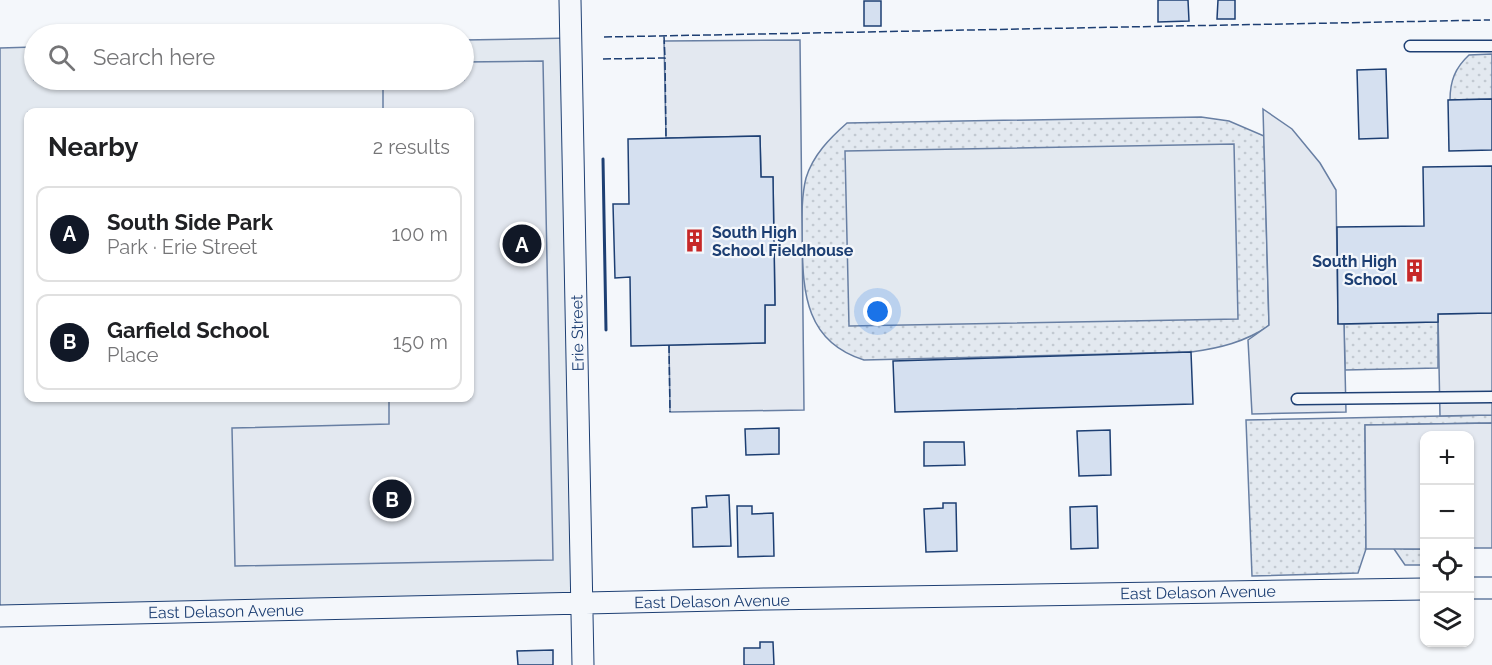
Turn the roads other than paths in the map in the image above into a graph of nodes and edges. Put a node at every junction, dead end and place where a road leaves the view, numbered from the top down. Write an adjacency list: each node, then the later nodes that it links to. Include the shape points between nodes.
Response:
1 (570, 0): 9 (street, Erie Street)
2 (1492, 45): 3 (lane)
3 (1410, 46)
4 (1492, 397): 5 (lane)
5 (1298, 399)
6 (1474, 588): 7 (street)
7 (1492, 588)
8 (1420, 589): 9 (street, East Delason Avenue)
9 (582, 603): 10 (street, East Delason Avenue); 11 (street, Erie Street)
10 (0, 616)
11 (583, 665)

